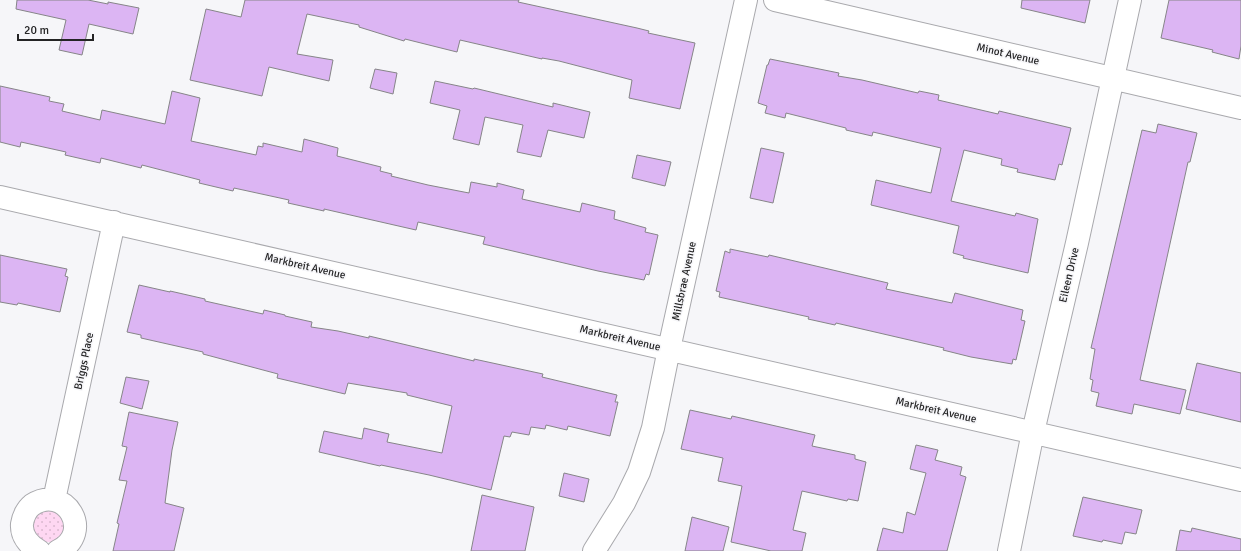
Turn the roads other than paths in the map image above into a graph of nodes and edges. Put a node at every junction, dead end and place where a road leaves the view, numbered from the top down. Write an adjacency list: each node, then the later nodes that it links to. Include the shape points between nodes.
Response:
1 (746, 0): 8 (street, Millsbrae Avenue)
2 (775, 0): 4 (street, Minot Avenue)
3 (1130, 0): 4 (street, Eileen Drive)
4 (1112, 78): 5 (street, Minot Avenue); 9 (street, Eileen Drive)
5 (1241, 108)
6 (0, 197): 7 (street, Markbreit Avenue)
7 (114, 222): 8 (street, Markbreit Avenue); 11 (street, Briggs Place)
8 (669, 349): 9 (street, Markbreit Avenue); 14 (street, Millsbrae Avenue, via 653,428 639,472 624,503)
9 (1033, 432): 10 (street, Markbreit Avenue); 15 (street, Eileen Drive)
10 (1241, 480)
11 (54, 500): 12 (street, via 37,502 30,507 22,523 26,540); 13 (street, via 70,509 76,526 70,542)
12 (38, 551)
13 (58, 551)
14 (594, 551)
15 (1009, 551)

